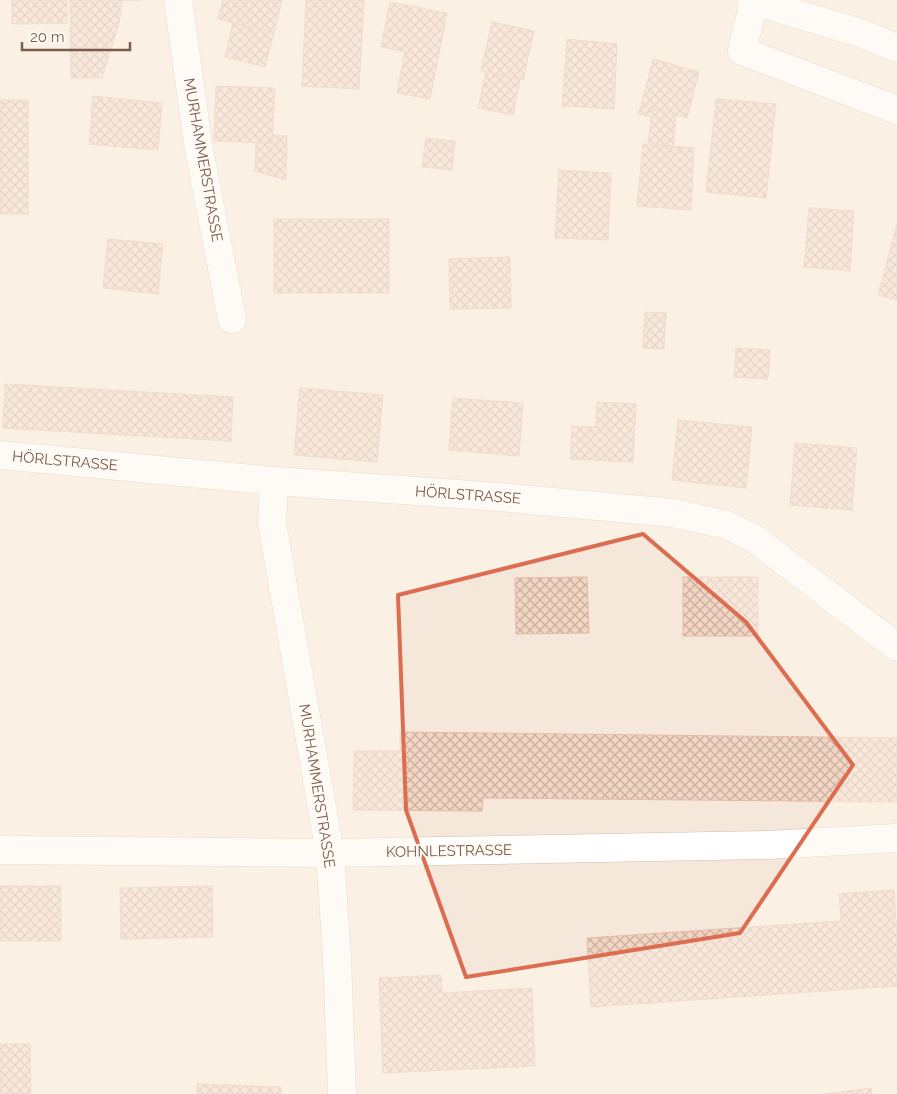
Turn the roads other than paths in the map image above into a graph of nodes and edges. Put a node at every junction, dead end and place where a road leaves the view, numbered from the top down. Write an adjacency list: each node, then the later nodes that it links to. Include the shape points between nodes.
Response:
1 (178, 0): 5 (street, MURHAMMERSTRASSE, via 199,150)
2 (752, 0): 3 (street, via 860,33); 4 (street, via 742,51)
3 (897, 48)
4 (897, 110)
5 (232, 318)
6 (0, 455): 7 (street, HÖRLSTRASSE)
7 (274, 481): 8 (street, HÖRLSTRASSE, via 673,513 727,525 755,539); 11 (street, MURHAMMERSTRASSE, via 272,523)
8 (897, 647)
9 (897, 838): 11 (street, KOHNLESTRASSE, via 768,845)
10 (0, 850): 11 (street, KOHNLESTRASSE)
11 (330, 853): 12 (street, MURHAMMERSTRASSE)
12 (342, 1094)

